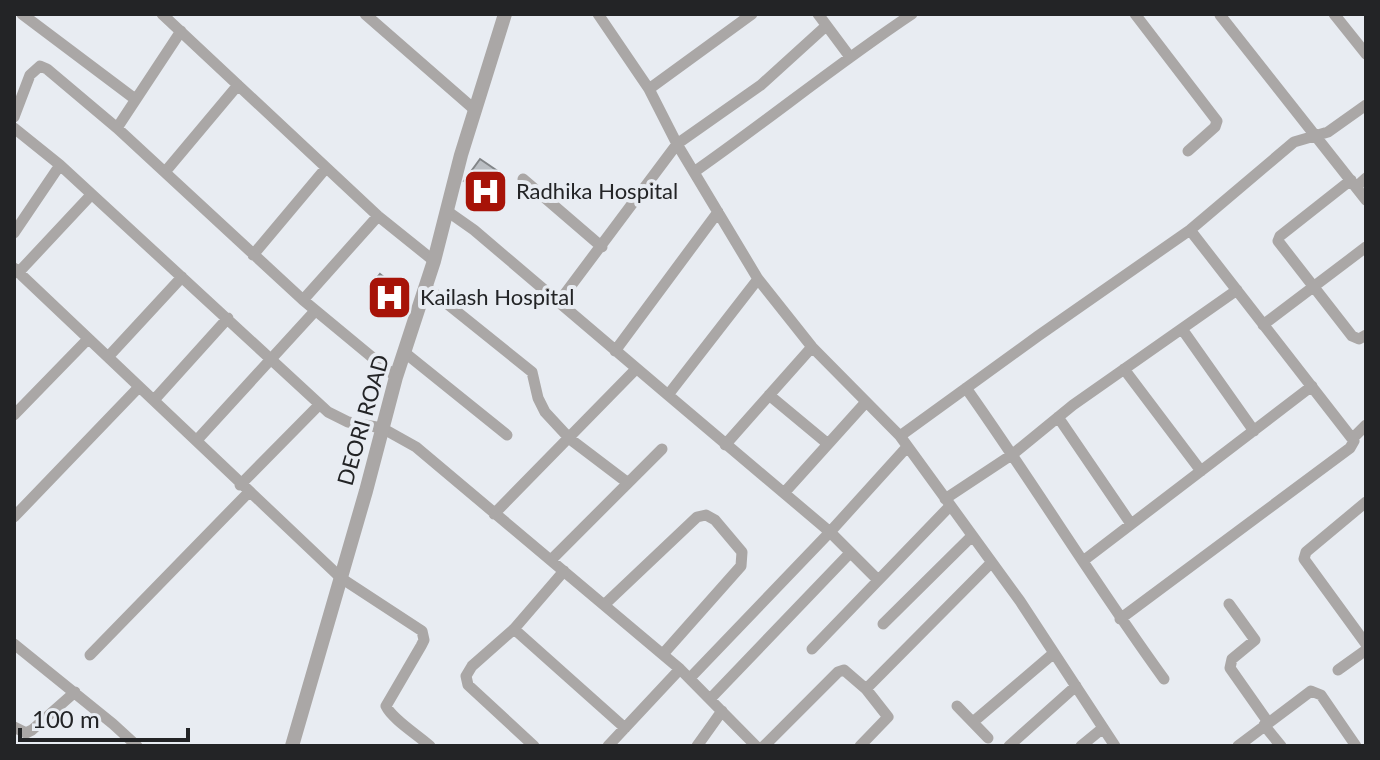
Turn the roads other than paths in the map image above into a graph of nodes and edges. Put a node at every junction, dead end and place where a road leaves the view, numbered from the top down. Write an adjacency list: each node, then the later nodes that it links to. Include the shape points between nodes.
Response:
1 (22, 14): 18 (street)
2 (162, 14): 13 (street)
3 (365, 14): 20 (street)
4 (505, 14): 20 (street, DEORI ROAD)
5 (598, 14): 17 (street)
6 (752, 14): 17 (street)
7 (818, 14): 12 (street)
8 (1135, 14): 26 (street, via 1217,121)
9 (1334, 14): 14 (street)
10 (1220, 15): 24 (street)
11 (906, 16): 15 (street)
12 (826, 26): 15 (street); 25 (street, via 761,85)
13 (181, 31): 16 (street); 18 (street)
14 (1366, 54)
15 (850, 57): 30 (street)
16 (238, 85): 28 (street); 29 (street)
17 (649, 89): 25 (street)
18 (135, 99): 23 (street)
19 (1366, 105): 24 (street, via 1328,132)
20 (475, 110): 36 (street, DEORI ROAD)
21 (14, 117): 23 (street, via 30,75 40,66)
22 (14, 128): 27 (street)
23 (117, 128): 29 (street)
24 (1313, 136): 33 (street); 39 (street, via 1294,142)
25 (677, 144): 30 (street); 41 (street)
26 (1188, 151)
27 (60, 165): 34 (street); 40 (street)
28 (326, 168): 38 (street); 43 (street)
29 (165, 172): 43 (street)
30 (694, 172): 37 (street)
31 (1366, 178): 33 (street)
32 (523, 179): 41 (street)
33 (1354, 183): 35 (street); 49 (street, via 1278,239)
34 (91, 195): 45 (street); 46 (street)
35 (1366, 200)
36 (447, 211): 44 (street, DEORI ROAD); 52 (street)
37 (718, 212): 47 (street); 60 (street)
38 (378, 216): 44 (street); 51 (street)
39 (1190, 230): 50 (street); 69 (street)
40 (14, 233)
41 (602, 247): 52 (street)
42 (1366, 247): 49 (street)
43 (253, 255): 51 (street)
44 (434, 261): 48 (street, DEORI ROAD)
45 (16, 270): 58 (street)
46 (182, 277): 54 (street); 62 (street)
47 (758, 279): 59 (street); 70 (street)
48 (425, 286): 61 (street, DEORI ROAD); 82 (street, via 532,372 541,405)
49 (1313, 287): 55 (street); 57 (street, via 1352,336)
50 (1237, 290): 55 (street); 56 (street)
51 (303, 300): 53 (street)
52 (558, 303): 60 (street)
53 (315, 311): 63 (street); 66 (street)
54 (228, 318): 63 (street); 72 (street)
55 (1263, 325): 67 (street)
56 (1182, 329): 65 (street); 79 (street)
57 (1366, 335)
58 (88, 339): 62 (street); 75 (street)
59 (812, 347): 71 (street); 73 (street)
60 (615, 351): 64 (street)
61 (404, 352): 66 (street, DEORI ROAD); 80 (street)
62 (108, 357): 68 (street)
63 (271, 360): 74 (street); 83 (street)
64 (636, 369): 70 (street); 82 (street)
65 (1124, 369): 76 (street); 89 (street)
66 (396, 377): 78 (street, DEORI ROAD)
67 (1312, 386): 79 (street); 81 (street)
68 (139, 387): 72 (street); 96 (street)
69 (966, 388): 84 (street); 88 (street)
70 (668, 395): 86 (street)
71 (769, 395): 85 (street); 86 (street)
72 (154, 400): 83 (street)
73 (866, 402): 84 (street); 85 (street)
74 (319, 405): 78 (street, via 348,422); 91 (street)
75 (14, 415)
76 (1058, 417): 88 (street); 97 (street)
77 (1366, 425): 81 (street)
78 (382, 428): 95 (street, via 416,447); 105 (street, DEORI ROAD)
79 (1254, 431): 89 (street)
80 (507, 435)
81 (1353, 438): 109 (street, via 1350,448)
82 (570, 439): 90 (street); 95 (street)
83 (197, 440): 91 (street)
84 (903, 441): 94 (street); 98 (street)
85 (828, 444): 92 (street)
86 (725, 445): 92 (street)
87 (662, 449): 90 (street)
88 (1013, 454): 94 (street); 102 (street)
89 (1201, 471): 97 (street)
90 (628, 483): 101 (street)
91 (245, 489): 105 (street); 117 (street)
92 (784, 493): 98 (street)
93 (1366, 502): 113 (street, via 1304,559)
94 (948, 503): 99 (street); 106 (street)
95 (494, 514): 101 (street)
96 (15, 515)
97 (1131, 524): 102 (street)
98 (830, 532): 100 (street); 120 (street)
99 (972, 536): 103 (street); 110 (street)
100 (850, 553): 106 (street); 125 (street)
101 (551, 560): 104 (street)
102 (1083, 561): 109 (street)
103 (991, 563): 115 (street); 123 (street)
104 (564, 571): 108 (street); 111 (street)
105 (341, 578): 135 (street, DEORI ROAD); 136 (street, via 422,631 424,640 386,706)
106 (877, 579): 114 (street)
107 (1229, 604): 129 (street, via 1255,640 1232,659 1230,668)
108 (604, 605): 116 (street); 116 (street, via 697,517 715,520 742,552 741,566)
109 (1120, 619): 121 (street)
110 (883, 624)
111 (514, 629): 131 (street); 137 (street, via 466,676 468,685)
112 (14, 644): 124 (street)
113 (1366, 647): 119 (street)
114 (812, 649)
115 (1054, 653): 122 (street); 128 (street)
116 (663, 654): 118 (street)
117 (90, 655)
118 (680, 669): 120 (street); 131 (street)
119 (1338, 670)
120 (690, 678): 125 (street)
121 (1164, 679)
122 (1076, 686): 132 (street); 143 (street)
123 (866, 689): 141 (street, via 841,670); 142 (street, via 888,717)
124 (75, 692): 130 (street, via 32,730); 134 (street)
125 (710, 699): 127 (street)
126 (957, 706): 128 (street)
127 (722, 711): 139 (street); 140 (street)
128 (973, 722): 133 (street)
129 (1266, 724): 146 (street); 147 (street); 148 (street, via 1316,691)
130 (14, 727)
131 (625, 728): 138 (street)
132 (1103, 728): 144 (street); 145 (street)
133 (988, 738)
134 (137, 746)
135 (292, 746)
136 (430, 746)
137 (534, 746)
138 (608, 746)
139 (697, 746)
140 (756, 746)
141 (764, 746)
142 (860, 746)
143 (1009, 746)
144 (1081, 746)
145 (1115, 746)
146 (1238, 746)
147 (1281, 746)
148 (1356, 746)

